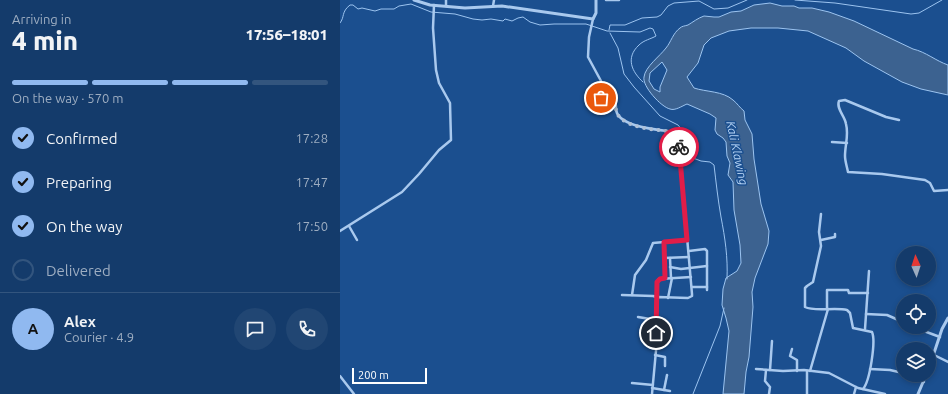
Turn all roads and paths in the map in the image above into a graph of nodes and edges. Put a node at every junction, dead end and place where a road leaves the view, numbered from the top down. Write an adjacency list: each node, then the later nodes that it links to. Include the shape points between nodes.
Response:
1 (414, 0): 7 (street)
2 (446, 0): 8 (street)
3 (494, 0): 9 (street)
4 (596, 0): 10 (street)
5 (606, 0): 6 (street)
6 (618, 0)
7 (434, 5): 8 (street); 16 (street, via 437,76 450,103 451,140 402,192)
8 (446, 6): 9 (street)
9 (493, 6): 10 (street)
10 (594, 19): 20 (street, via 588,57 601,81 601,100 615,104 618,115 634,126 678,133)
11 (898, 120): 13 (street, via 840,100 838,107 847,126)
12 (832, 142): 13 (street)
13 (847, 142): 14 (street, via 845,158 848,172 925,180 934,191)
14 (948, 190)
15 (820, 214): 21 (street)
16 (349, 226): 17 (street); 19 (street)
17 (340, 231)
18 (835, 234): 21 (street, via 835,238)
19 (357, 240)
20 (687, 240): 22 (street); 23 (street)
21 (821, 240): 40 (street, via 815,280 805,288 805,307)
22 (664, 242): 25 (street); 37 (street, via 653,244 635,275)
23 (689, 252): 24 (street); 27 (street, via 706,250)
24 (689, 257): 26 (street); 29 (street)
25 (664, 258): 26 (street); 32 (street)
26 (670, 258): 28 (street)
27 (707, 266): 29 (street); 34 (street, via 707,289)
28 (670, 267): 29 (street); 33 (street)
29 (690, 268): 31 (street)
30 (869, 270): 35 (street)
31 (691, 277): 33 (street); 34 (street)
32 (665, 278): 33 (street); 38 (street, via 658,280)
33 (671, 278): 39 (street)
34 (692, 287): 39 (street, via 691,297)
35 (868, 293): 40 (street, via 827,290); 41 (street)
36 (622, 295): 37 (street)
37 (632, 295): 38 (street)
38 (657, 297): 39 (street); 45 (street)
39 (668, 298)
40 (827, 309): 48 (street, via 847,310 853,328); 63 (street)
41 (866, 314): 44 (street, via 887,315); 48 (street)
42 (638, 317): 45 (street)
43 (948, 318): 50 (street)
44 (896, 319)
45 (656, 320): 46 (street)
46 (655, 329): 47 (street); 54 (street)
47 (667, 330)
48 (865, 330): 59 (street, via 873,334)
49 (932, 334): 50 (street)
50 (940, 337): 53 (street)
51 (772, 341): 61 (street)
52 (792, 349): 62 (street, via 791,357 797,360)
53 (936, 349)
54 (655, 354): 57 (street, via 665,357); 69 (street)
55 (936, 356): 56 (street)
56 (948, 362)
57 (665, 366)
58 (756, 369): 60 (street)
59 (870, 369): 64 (street); 71 (street, via 867,384)
60 (766, 370): 61 (street); 77 (street)
61 (770, 370): 62 (street)
62 (797, 371): 63 (street)
63 (809, 371): 70 (street, via 833,374); 78 (street)
64 (896, 372)
65 (667, 375): 72 (street)
66 (340, 376): 75 (street)
67 (924, 382): 81 (street)
68 (632, 383): 69 (street)
69 (652, 386): 72 (street); 76 (street)
70 (856, 387): 71 (street); 79 (street)
71 (863, 389): 74 (street)
72 (664, 390): 73 (street)
73 (670, 391)
74 (872, 393): 80 (street)
75 (354, 394)
76 (652, 394)
77 (769, 394)
78 (807, 394)
79 (854, 394)
80 (885, 394)
81 (918, 394)

